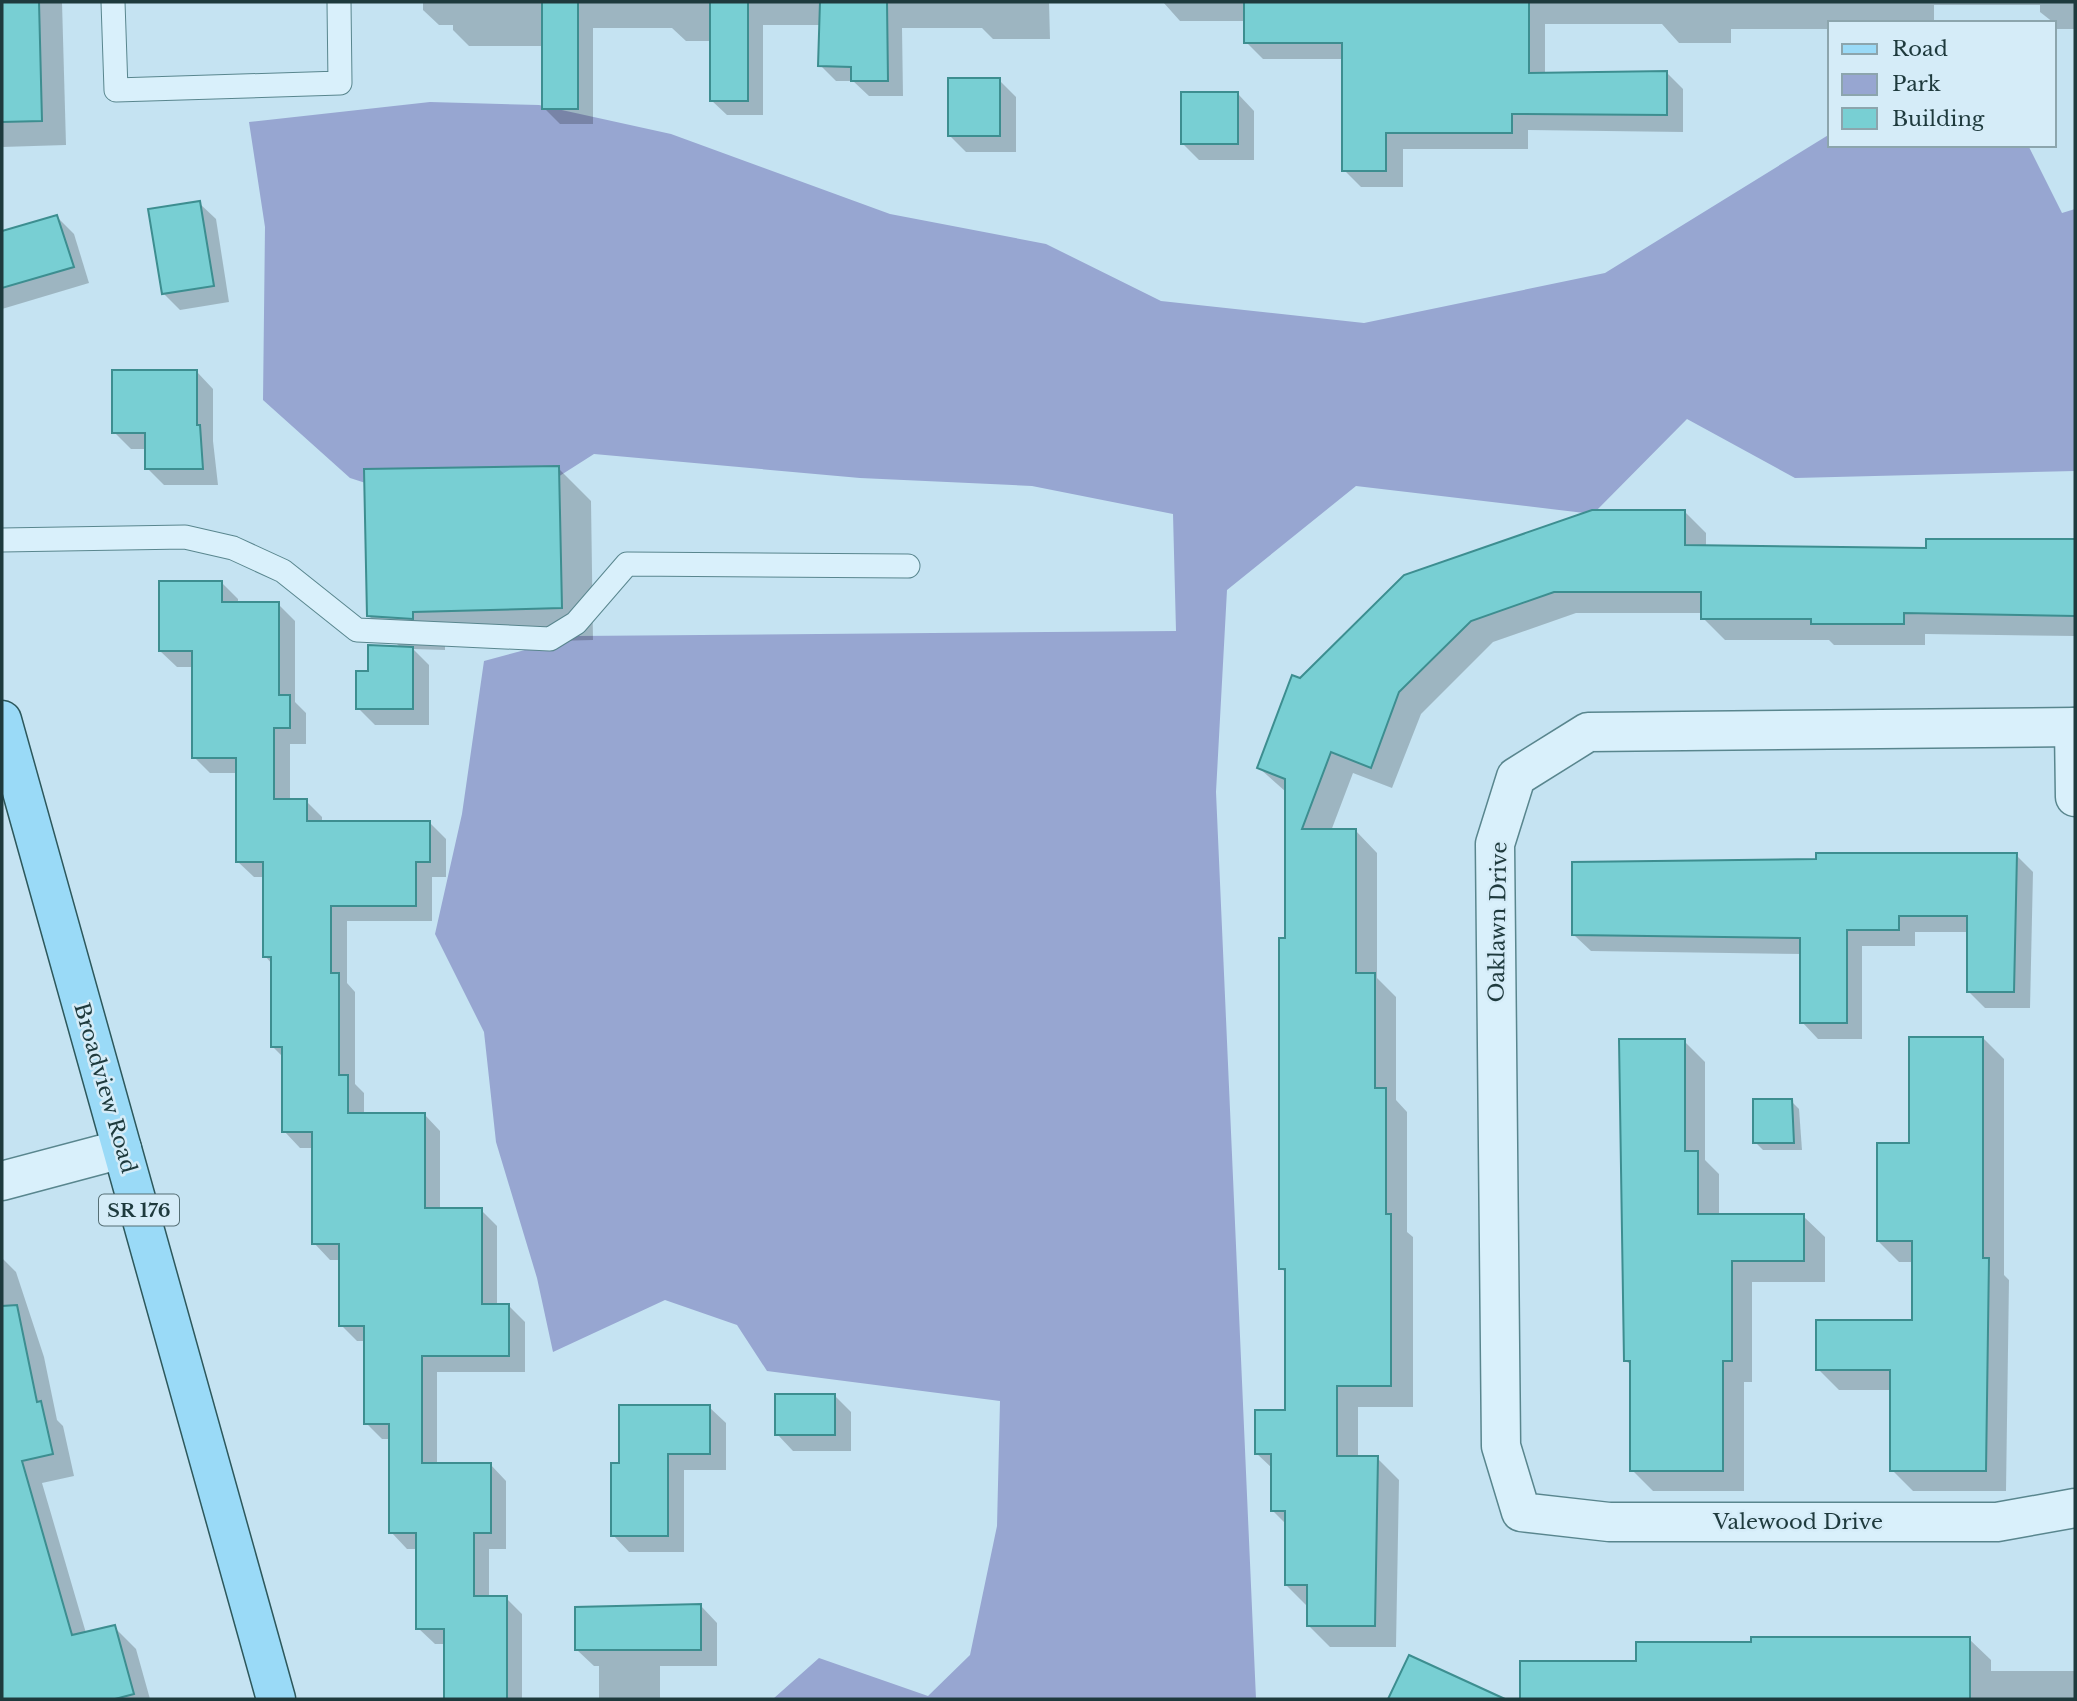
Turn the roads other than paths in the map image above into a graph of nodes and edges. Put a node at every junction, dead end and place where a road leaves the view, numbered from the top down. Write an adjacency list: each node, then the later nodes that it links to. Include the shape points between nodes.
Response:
1 (113, 2): 2 (lane, via 116,90 340,83)
2 (339, 2)
3 (2, 540): 4 (lane, via 185,537 233,548 283,570 357,630 550,639 576,624 627,564)
4 (908, 566)
5 (2, 720): 8 (main road, Broadview Road / SR 176)
6 (2075, 727): 7 (street); 11 (street, Oaklawn Drive, via 1588,732 1516,777 1495,844 1495,858 1501,1446)
7 (2075, 797)
8 (122, 1149): 9 (street); 12 (main road, Broadview Road / SR 176)
9 (2, 1181)
10 (2075, 1508): 11 (street, Valewood Drive, via 1997,1522 1609,1522)
11 (1521, 1512)
12 (276, 1699)

